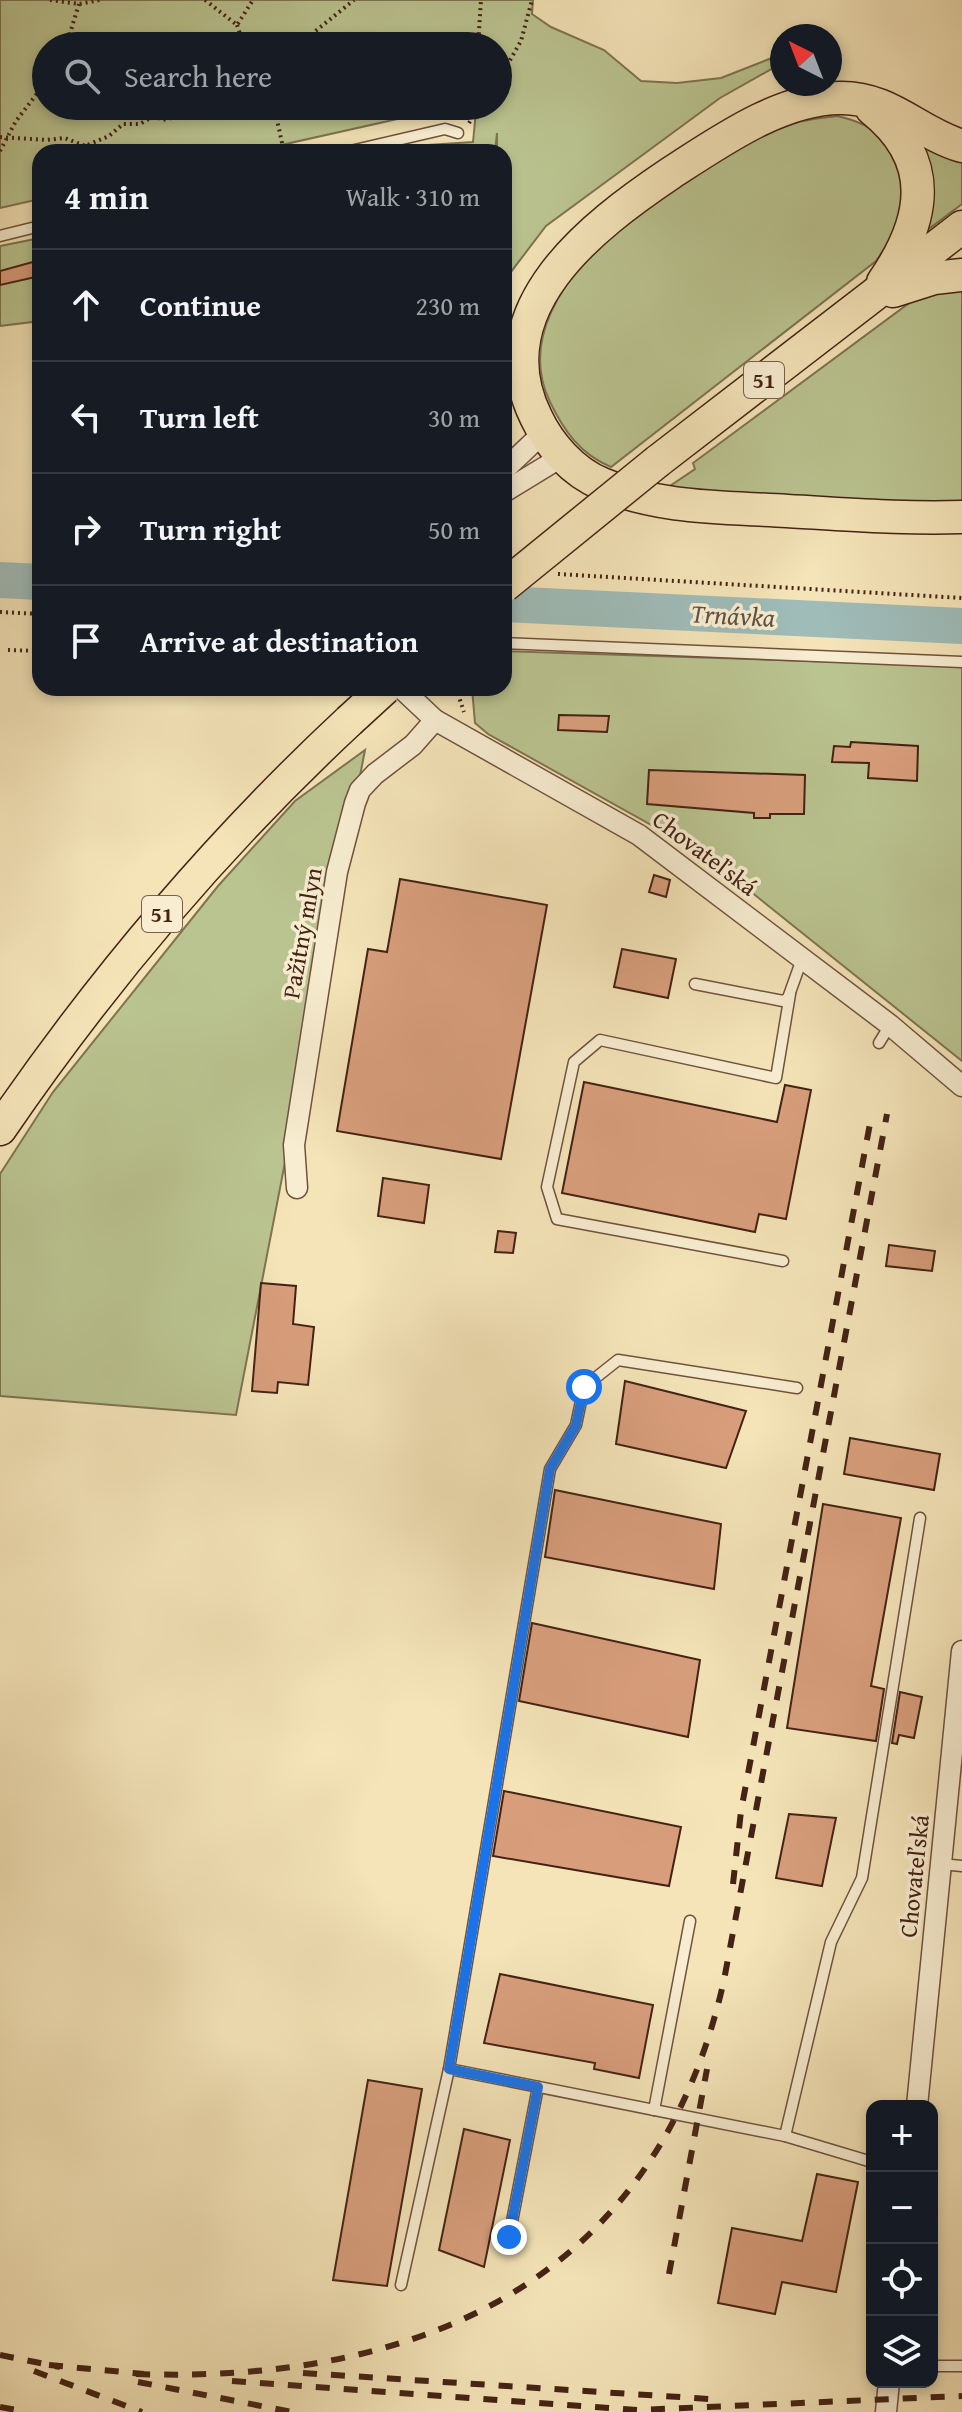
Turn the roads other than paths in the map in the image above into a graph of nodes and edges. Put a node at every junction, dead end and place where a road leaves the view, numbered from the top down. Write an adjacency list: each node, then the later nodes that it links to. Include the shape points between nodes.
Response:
1 (856, 99): 4 (main road, via 885,105); 9 (main road, via 902,137 919,185 908,234); 10 (main road, via 808,102 774,114 701,154 647,189 564,260 530,313 523,345 527,394)
2 (458, 133): 3 (lane, via 452,128)
3 (390, 144)
4 (962, 146)
5 (962, 227): 9 (main road, 51)
6 (32, 228): 7 (lane)
7 (0, 236)
8 (962, 275): 9 (main road)
9 (871, 298): 14 (main road, 51, bridge)
10 (553, 444): 11 (street); 12 (street); 13 (main road, via 583,474 652,499 902,518)
11 (512, 466)
12 (512, 484)
13 (962, 517)
14 (512, 580)
15 (512, 643): 16 (lane)
16 (962, 662)
17 (376, 696): 26 (main road, 51, bridge, via 236,831 165,911 68,1032)
18 (410, 696): 19 (street, Chovateľská)
19 (435, 720): 20 (street, Chovateľská, via 639,835); 27 (street, Pažitný mlyn, via 375,774 355,803 337,872 294,1145)
20 (802, 959): 22 (lane); 23 (street, Chovateľská)
21 (695, 984): 22 (lane, via 783,1001)
22 (790, 994): 28 (lane, via 776,1078 600,1040 574,1062 547,1187 557,1219)
23 (890, 1025): 24 (lane); 25 (street, Chovateľská)
24 (879, 1043)
25 (962, 1086)
26 (0, 1129)
27 (297, 1188)
28 (783, 1261)
29 (797, 1388): 35 (lane, via 618,1360 584,1387 576,1425 550,1469)
30 (920, 1518): 39 (lane, via 862,1878 831,1942)
31 (962, 1651): 32 (street, Chovateľská)
32 (941, 1864): 33 (lane); 37 (street, Chovateľská)
33 (962, 1866)
34 (690, 1921): 38 (lane)
35 (449, 2069): 36 (lane); 42 (lane)
36 (538, 2087): 38 (lane); 41 (lane)
37 (918, 2100)
38 (654, 2110): 39 (lane)
39 (785, 2136): 40 (lane)
40 (866, 2160)
41 (509, 2237)
42 (401, 2285)
43 (938, 2366): 44 (lane)
44 (962, 2366)
45 (888, 2388): 46 (street)
46 (886, 2412)

